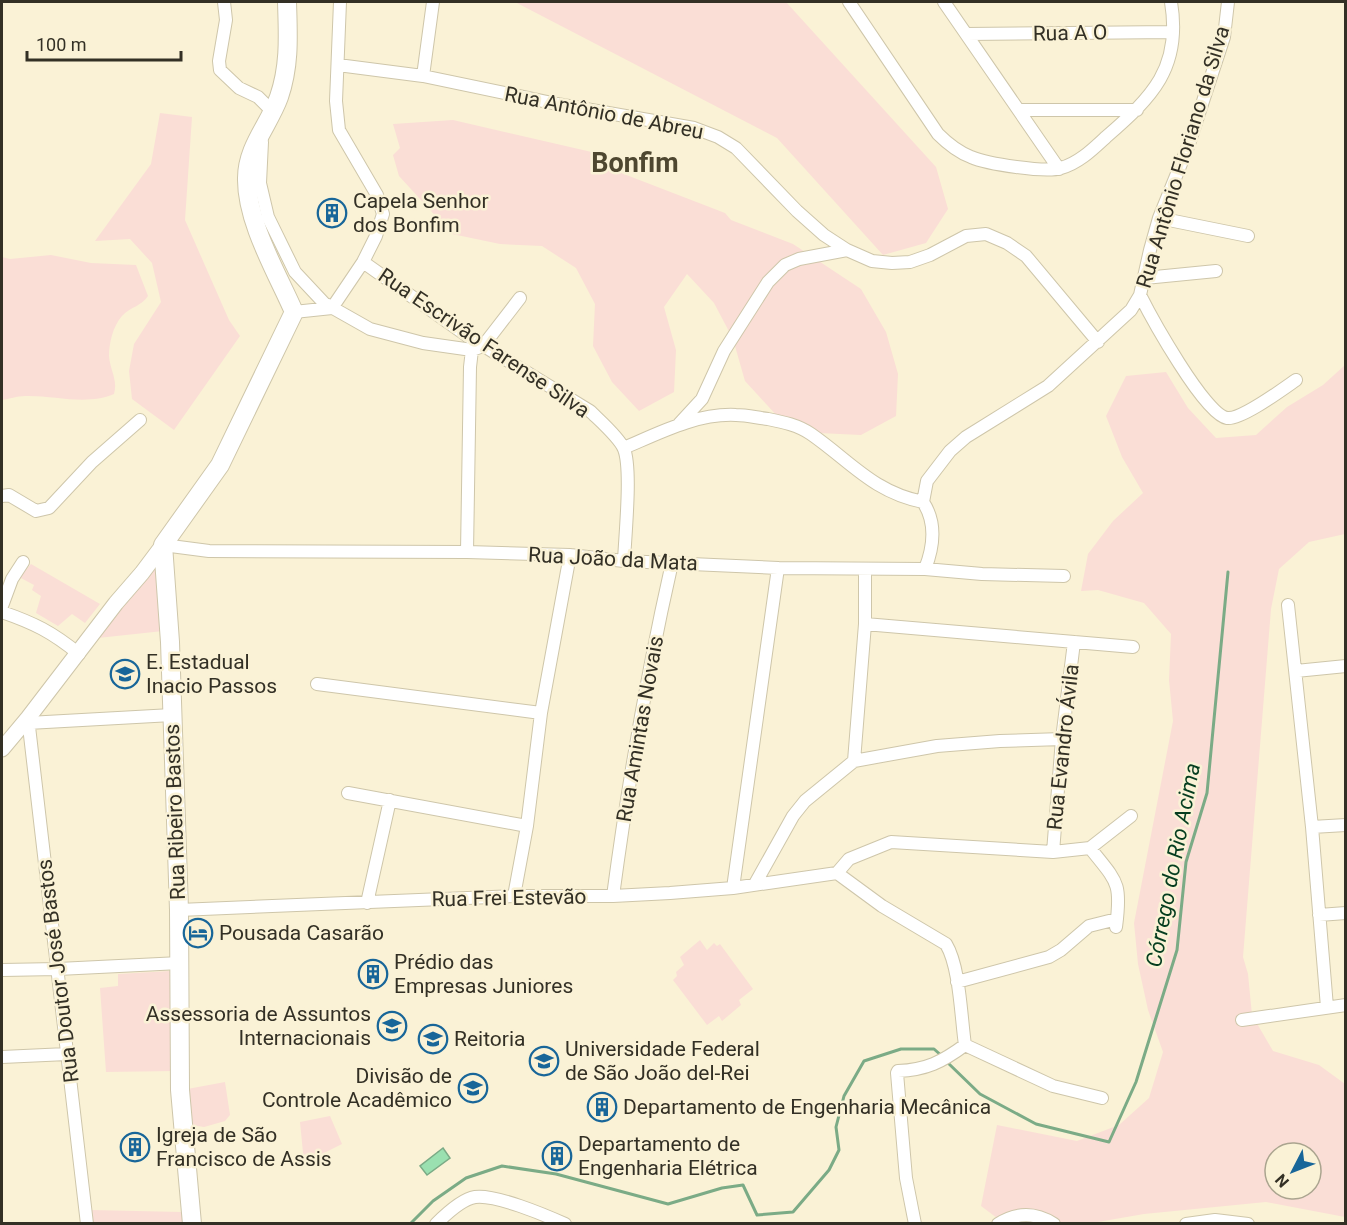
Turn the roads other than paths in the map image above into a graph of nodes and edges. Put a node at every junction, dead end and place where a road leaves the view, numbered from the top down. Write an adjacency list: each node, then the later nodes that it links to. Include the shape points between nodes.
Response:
1 (224, 2): 15 (street, via 226,21 220,70)
2 (287, 2): 15 (main road, via 288,60)
3 (340, 2): 11 (street)
4 (433, 2): 12 (street)
5 (849, 2): 17 (street, via 949,145 985,161)
6 (944, 2): 10 (street)
7 (1171, 2): 9 (street)
8 (1228, 2): 18 (street, Rua Antônio Floriano da Silva, via 1224,37 1189,144)
9 (1173, 32): 10 (street, Rua A O); 14 (street, via 1159,82)
10 (966, 34): 13 (street)
11 (338, 65): 12 (street, Rua Antônio de Abreu); 21 (street, via 339,130 384,214)
12 (423, 76): 20 (street, Rua Antônio de Abreu, via 694,128 718,136 736,148 824,235)
13 (1020, 110): 14 (street); 17 (street)
14 (1137, 110): 17 (street, via 1087,154)
15 (273, 112): 16 (main road)
16 (263, 131): 26 (street, via 259,173 268,217 295,272); 27 (main road, via 248,165 248,195 263,242)
17 (1059, 169)
18 (1159, 218): 19 (street); 23 (street, Rua Antônio Floriano da Silva)
19 (1248, 236)
20 (847, 250): 28 (street, Rua Antônio de Abreu, via 872,261 910,261 966,236 986,234 1026,256); 31 (street, via 799,259 785,265 768,282 724,351)
21 (363, 262): 26 (street); 29 (street, Rua Escrivão Farense Silva)
22 (1216, 271): 23 (street)
23 (1145, 278): 24 (street, Rua Antônio Floriano da Silva)
24 (1140, 295): 28 (street, Rua Antônio Floriano da Silva, via 1131,310); 30 (street, via 1178,362 1222,416 1235,417)
25 (520, 298): 29 (street)
26 (332, 308): 27 (street); 29 (street, via 370,329 423,343)
27 (294, 312): 38 (main road, via 220,465)
28 (1098, 342): 37 (street, Rua Antônio Floriano da Silva, via 1048,386 966,437 927,481)
29 (478, 348): 35 (street, Rua Escrivão Farense Silva, via 590,411); 39 (street, via 470,367)
30 (1296, 380)
31 (702, 399): 32 (street); 34 (street)
32 (714, 416): 34 (street); 37 (street, via 736,414 800,428 862,476 894,493)
33 (140, 420): 36 (street, via 92,462 49,508 36,511 9,495)
34 (679, 424): 35 (street)
35 (624, 448): 41 (street)
36 (2, 496)
37 (923, 501): 45 (street, via 933,528)
38 (163, 545): 39 (street, Rua João da Mata, via 209,551); 54 (street); 59 (main road, Rua Ribeiro Bastos)
39 (467, 552): 40 (street, Rua João da Mata)
40 (570, 555): 41 (street, Rua João da Mata); 58 (street)
41 (624, 561): 43 (street, Rua João da Mata)
42 (23, 562): 49 (street)
43 (672, 563): 44 (street, Rua João da Mata); 76 (street, Rua Amintas Novais, via 641,708)
44 (778, 568): 46 (street, Rua João da Mata); 74 (street)
45 (925, 568): 46 (street, Rua João da Mata); 47 (street, Rua João da Mata)
46 (865, 569): 51 (street)
47 (1064, 576)
48 (1288, 605): 56 (street)
49 (2, 606)
50 (2, 612): 54 (street, via 37,625)
51 (865, 624): 52 (street); 63 (street)
52 (1074, 642): 53 (street); 61 (street, Rua Evandro Ávila)
53 (1134, 647)
54 (79, 654): 60 (street)
55 (1346, 666): 56 (street)
56 (1296, 670): 69 (street)
57 (317, 684): 58 (street)
58 (541, 713): 68 (street)
59 (172, 715): 60 (street); 78 (main road, Rua Ribeiro Bastos)
60 (28, 721): 62 (street); 82 (street, Rua Doutor José Bastos)
61 (1062, 739): 63 (street, via 937,746); 71 (street, Rua Evandro Ávila)
62 (2, 749)
63 (854, 761): 73 (street, via 805,801)
64 (348, 793): 65 (street)
65 (390, 800): 68 (street); 77 (street)
66 (1131, 816): 70 (street)
67 (1346, 825): 69 (street)
68 (527, 826): 75 (street)
69 (1312, 827): 80 (street)
70 (1090, 848): 71 (street); 84 (street, via 1118,885 1116,923 1089,926 1049,957)
71 (1053, 852): 72 (street, via 891,842 849,859)
72 (837, 873): 73 (street, Rua Frei Estevão); 84 (street, via 882,906 943,940 951,953)
73 (755, 884): 74 (street, Rua Frei Estevão)
74 (733, 888): 76 (street, Rua Frei Estevão)
75 (514, 896): 76 (street, Rua Frei Estevão); 77 (street, Rua Frei Estevão)
76 (613, 896)
77 (367, 903): 78 (street, Rua Frei Estevão)
78 (179, 910): 81 (main road, Rua Ribeiro Bastos)
79 (1346, 913): 80 (street)
80 (1319, 915): 86 (street)
81 (180, 963): 82 (street); 93 (main road, Rua Ribeiro Bastos, via 180,1090)
82 (58, 969): 83 (street); 89 (street, Rua Doutor José Bastos)
83 (2, 970)
84 (957, 982): 88 (street)
85 (1346, 1005): 86 (street)
86 (1327, 1007): 87 (street)
87 (1242, 1020)
88 (965, 1045): 91 (street, via 1053,1086); 96 (street, via 926,1068 898,1071 896,1076 906,1178)
89 (68, 1054): 90 (street); 92 (street, Rua Doutor José Bastos)
90 (2, 1057)
91 (1102, 1098)
92 (87, 1224)
93 (192, 1224)
94 (436, 1224): 95 (street, via 451,1209 474,1197 530,1209)
95 (565, 1224)
96 (915, 1224)
97 (998, 1224): 98 (street, via 1023,1214 1043,1217)
98 (1054, 1224)
99 (1186, 1224): 100 (street, via 1215,1220)
100 (1248, 1224)

